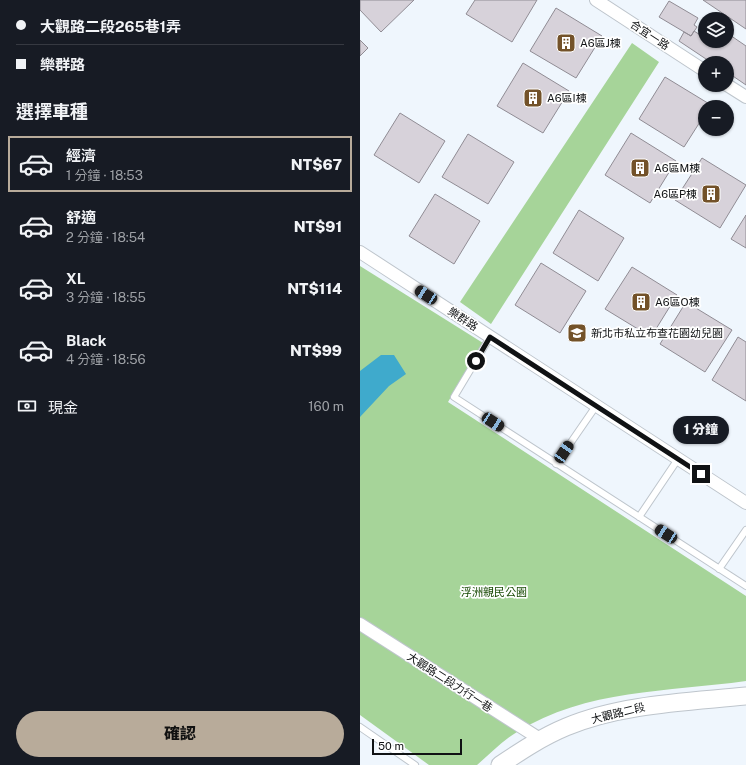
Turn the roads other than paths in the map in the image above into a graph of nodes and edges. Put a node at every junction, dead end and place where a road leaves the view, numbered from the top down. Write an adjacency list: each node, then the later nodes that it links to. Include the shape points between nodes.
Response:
1 (596, 0): 2 (street, 合宜一路)
2 (698, 66)
3 (734, 89): 4 (street)
4 (746, 97)
5 (360, 252): 6 (street, 樂群路)
6 (490, 337): 7 (street, 樂群路); 9 (lane, via 454,397)
7 (596, 406): 8 (street, 樂群路); 9 (lane)
8 (678, 459): 10 (street, 樂群路); 11 (lane)
9 (556, 464): 11 (lane)
10 (746, 504)
11 (639, 517): 13 (lane)
12 (746, 530): 13 (lane)
13 (720, 569): 14 (lane)
14 (746, 586)
15 (360, 624): 18 (street, 大觀路二段力行一巷)
16 (746, 696): 18 (main road, 大觀路二段, via 648,706 567,726)
17 (360, 726): 19 (lane)
18 (540, 739): 20 (main road, 大觀路二段)
19 (415, 765)
20 (500, 765)

